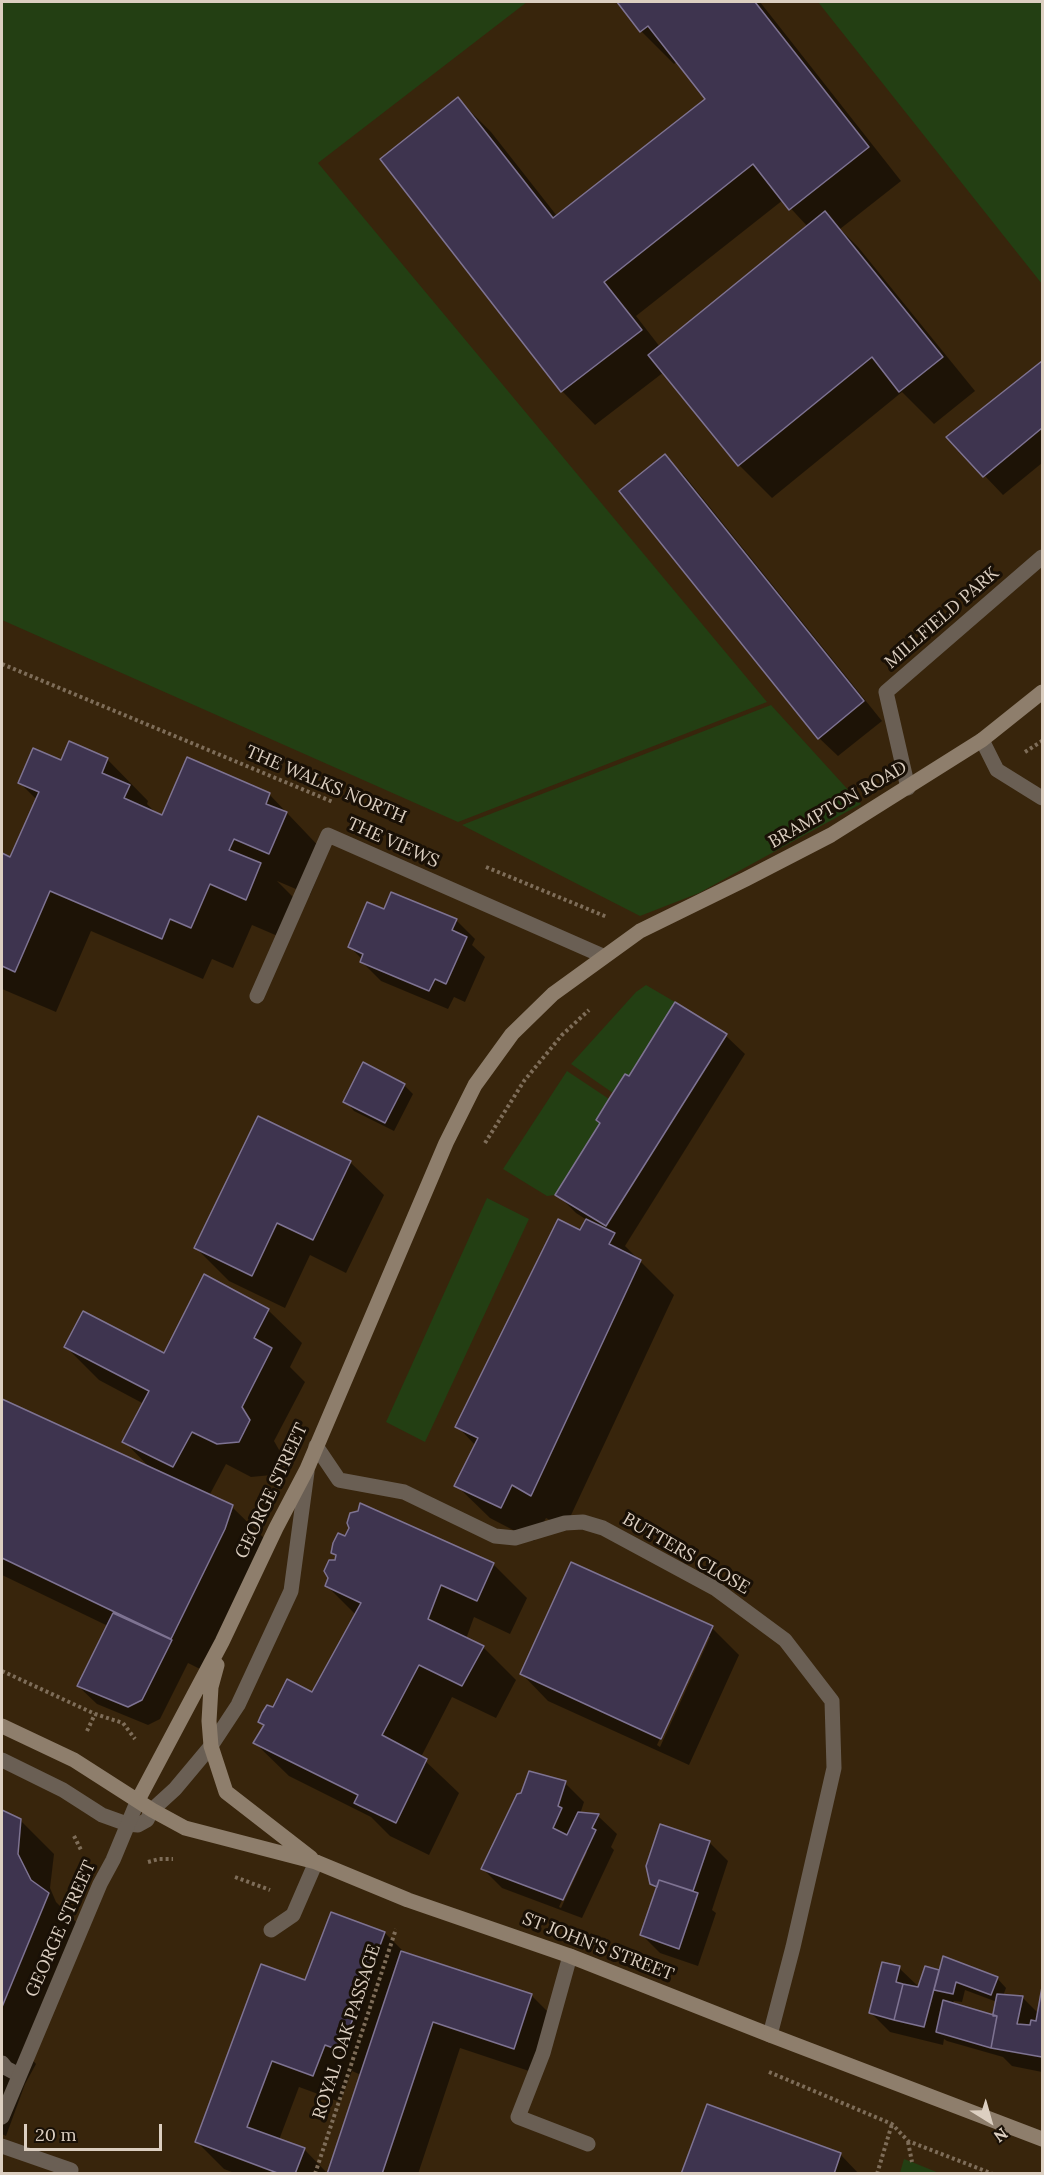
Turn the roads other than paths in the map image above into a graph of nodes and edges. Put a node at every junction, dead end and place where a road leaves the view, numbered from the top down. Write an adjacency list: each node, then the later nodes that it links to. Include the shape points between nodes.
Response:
1 (1042, 557): 4 (street, MILLFIELD PARK, via 886,693)
2 (1042, 692): 3 (main road, BRAMPTON ROAD)
3 (982, 740): 4 (main road, BRAMPTON ROAD); 5 (street, via 997,770)
4 (908, 788): 6 (main road, BRAMPTON ROAD, via 820,840)
5 (1042, 798)
6 (640, 931): 7 (main road, GEORGE STREET)
7 (603, 957): 8 (street, THE VIEWS, via 328,835); 9 (main road, GEORGE STREET, via 553,994 512,1034 475,1085 446,1143)
8 (256, 996)
9 (316, 1446): 10 (main road, GEORGE STREET); 21 (street, BUTTERS CLOSE, via 339,1480 404,1492 495,1536 515,1538 565,1523 583,1522 603,1528 716,1590 785,1640 832,1701 834,1768)
10 (307, 1469): 11 (main road, GEORGE STREET); 13 (street, via 291,1591 238,1705)
11 (222, 1642): 13 (main road, via 211,1687); 15 (main road, GEORGE STREET)
12 (2, 1726): 15 (main road, ST JOHN'S STREET, via 74,1760)
13 (211, 1746): 16 (street); 18 (main road, via 226,1792)
14 (2, 1760): 17 (street, via 63,1790 102,1815)
15 (138, 1800): 16 (main road, ST JOHN'S STREET); 17 (street, GEORGE STREET)
16 (152, 1810): 17 (street, via 138,1826); 18 (main road, ST JOHN'S STREET, via 185,1828)
17 (127, 1824): 23 (street, GEORGE STREET)
18 (316, 1862): 19 (street, via 293,1915); 20 (main road, ST JOHN'S STREET, via 408,1900)
19 (271, 1930)
20 (570, 1956): 21 (main road, ST JOHN'S STREET); 26 (street, via 543,2053 518,2117)
21 (770, 2036): 25 (main road, ST JOHN'S STREET)
22 (2, 2063): 23 (street)
23 (19, 2075): 24 (street, GEORGE STREET)
24 (2, 2117)
25 (1042, 2139)
26 (588, 2144)
27 (2, 2146): 28 (street)
28 (71, 2170)

